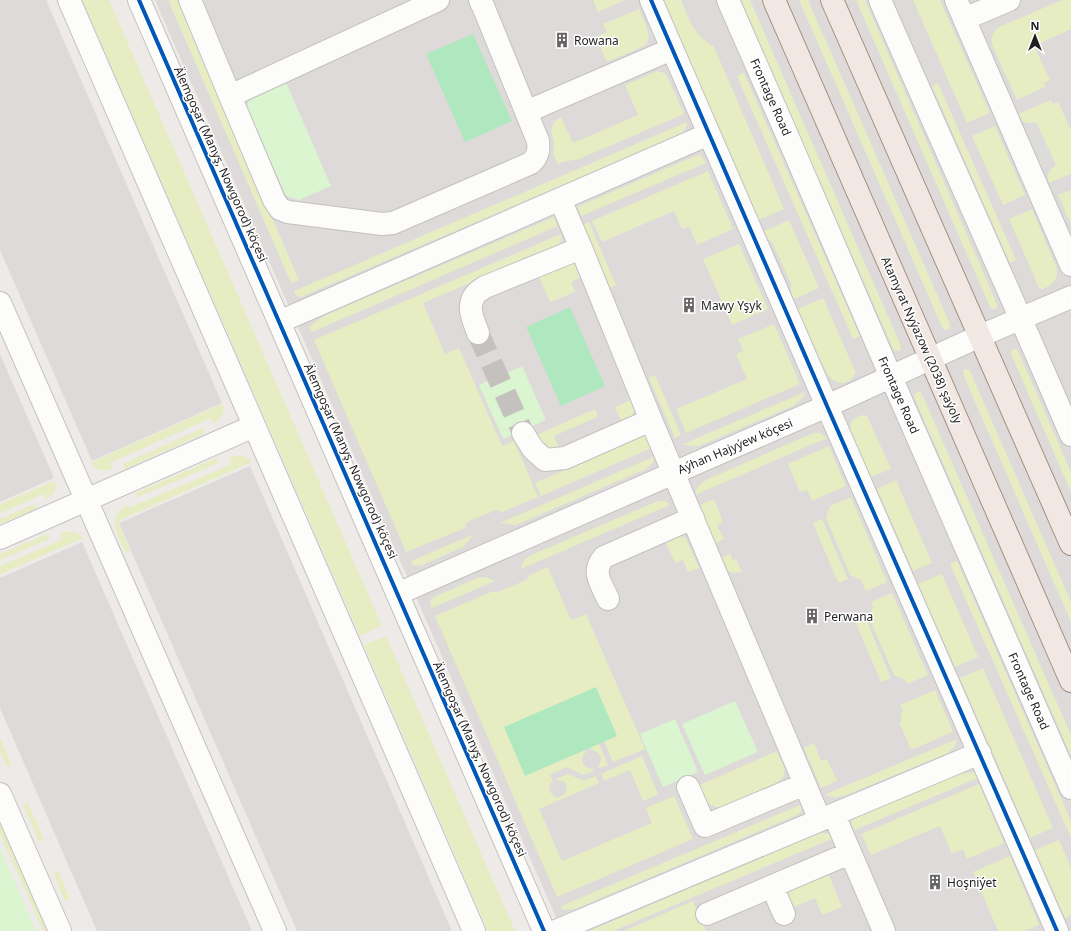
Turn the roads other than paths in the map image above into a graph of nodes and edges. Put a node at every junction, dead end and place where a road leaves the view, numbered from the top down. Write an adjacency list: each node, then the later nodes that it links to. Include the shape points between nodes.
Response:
1 (69, 0): 30 (street)
2 (139, 0): 23 (street, Älemgoşar (Manyş, Nowgorod) köçesi)
3 (190, 0): 14 (street)
4 (438, 0): 14 (street)
5 (480, 0): 15 (street)
6 (651, 0): 13 (street)
7 (728, 0): 27 (street, Frontage Road)
8 (774, 0): 26 (main road, Atamyrat Nyýazow (2038) şaýoly)
9 (832, 0): 25 (main road)
10 (880, 0): 22 (street)
11 (1009, 0): 12 (street)
12 (960, 10): 19 (street)
13 (672, 49): 15 (street); 16 (street)
14 (230, 96): 15 (street, via 280,209 382,224 393,223 531,163 539,148)
15 (526, 112)
16 (709, 134): 17 (street); 28 (street)
17 (560, 199): 18 (street); 23 (street)
18 (581, 248): 24 (street, via 485,287 475,294 470,309); 29 (street)
19 (1071, 265)
20 (1071, 297): 22 (street, Aýhan Hajyýew köçesi)
21 (0, 302): 34 (street)
22 (1021, 319): 25 (street, Aýhan Hajyýew köçesi); 32 (street)
23 (279, 322): 38 (street, Älemgoşar (Manyş, Nowgorod) köçesi)
24 (478, 333)
25 (980, 336): 26 (street, Aýhan Hajyýew köçesi); 37 (main road)
26 (930, 359): 27 (street, Aýhan Hajyýew köçesi); 40 (main road, Atamyrat Nyýazow (2038) şaýoly)
27 (891, 377): 28 (street, Aýhan Hajyýew köçesi); 44 (street, Frontage Road)
28 (827, 406): 33 (street, Aýhan Hajyýew köçesi); 41 (street)
29 (651, 420): 31 (street, via 565,458 545,460 533,449); 33 (street)
30 (254, 426): 34 (street); 53 (street)
31 (523, 434)
32 (1071, 434)
33 (674, 473): 35 (street); 38 (street, Aýhan Hajyýew köçesi)
34 (86, 500): 36 (street); 52 (street)
35 (693, 518): 39 (street, via 604,557 600,561 597,573); 42 (street)
36 (0, 538)
37 (1071, 544)
38 (397, 594): 54 (street, Älemgoşar (Manyş, Nowgorod) köçesi)
39 (608, 598)
40 (1071, 680)
41 (980, 753): 46 (street); 57 (street)
42 (805, 784): 43 (street, via 704,826); 46 (street)
43 (688, 787)
44 (1071, 788)
45 (0, 794): 51 (street)
46 (827, 817): 47 (street); 55 (street)
47 (850, 853): 48 (street); 56 (street)
48 (772, 886): 49 (street); 50 (street)
49 (707, 914)
50 (784, 914)
51 (60, 931)
52 (274, 931)
53 (474, 931)
54 (544, 931)
55 (556, 931)
56 (884, 931)
57 (1057, 931)

